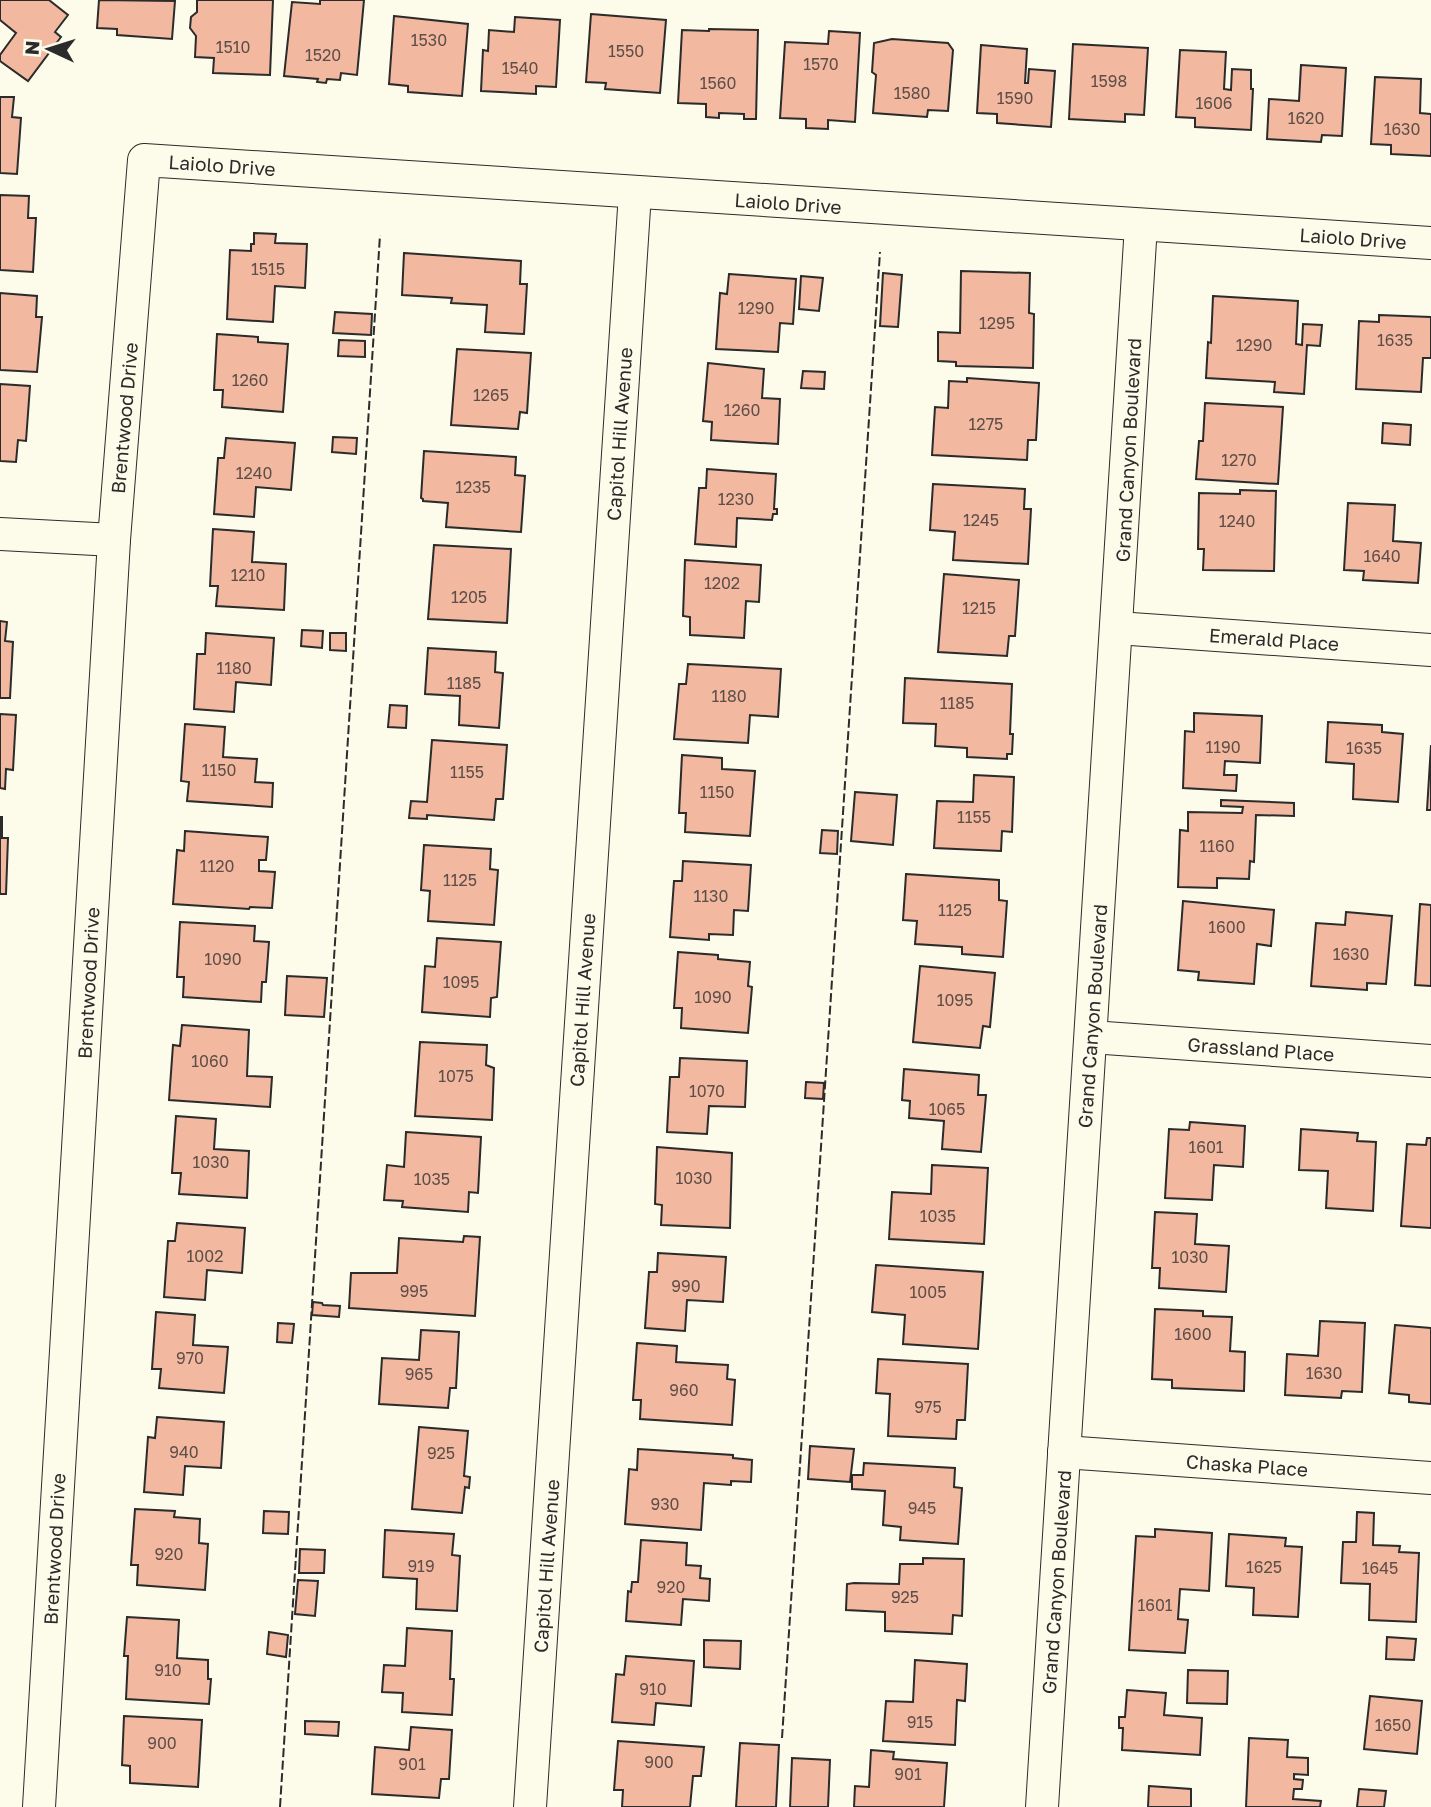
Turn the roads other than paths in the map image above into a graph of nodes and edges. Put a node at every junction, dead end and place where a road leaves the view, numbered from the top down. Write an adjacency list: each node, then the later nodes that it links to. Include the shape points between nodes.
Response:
1 (144, 160): 2 (street, Laiolo Drive); 6 (street, Brentwood Drive)
2 (635, 193): 3 (street, Laiolo Drive); 14 (street, Capitol Hill Avenue)
3 (1141, 225): 4 (street, Laiolo Drive); 7 (street, Grand Canyon Boulevard)
4 (1431, 243)
5 (0, 534): 6 (street)
6 (114, 540): 13 (street, Brentwood Drive)
7 (1117, 628): 8 (street, Emerald Place); 9 (street, Grand Canyon Boulevard)
8 (1431, 650)
9 (1091, 1037): 10 (street, Grassland Place); 11 (street, Grand Canyon Boulevard)
10 (1431, 1061)
11 (1064, 1452): 12 (street, Chaska Place); 15 (street, Grand Canyon Boulevard)
12 (1431, 1478)
13 (39, 1807)
14 (530, 1807)
15 (1042, 1807)

